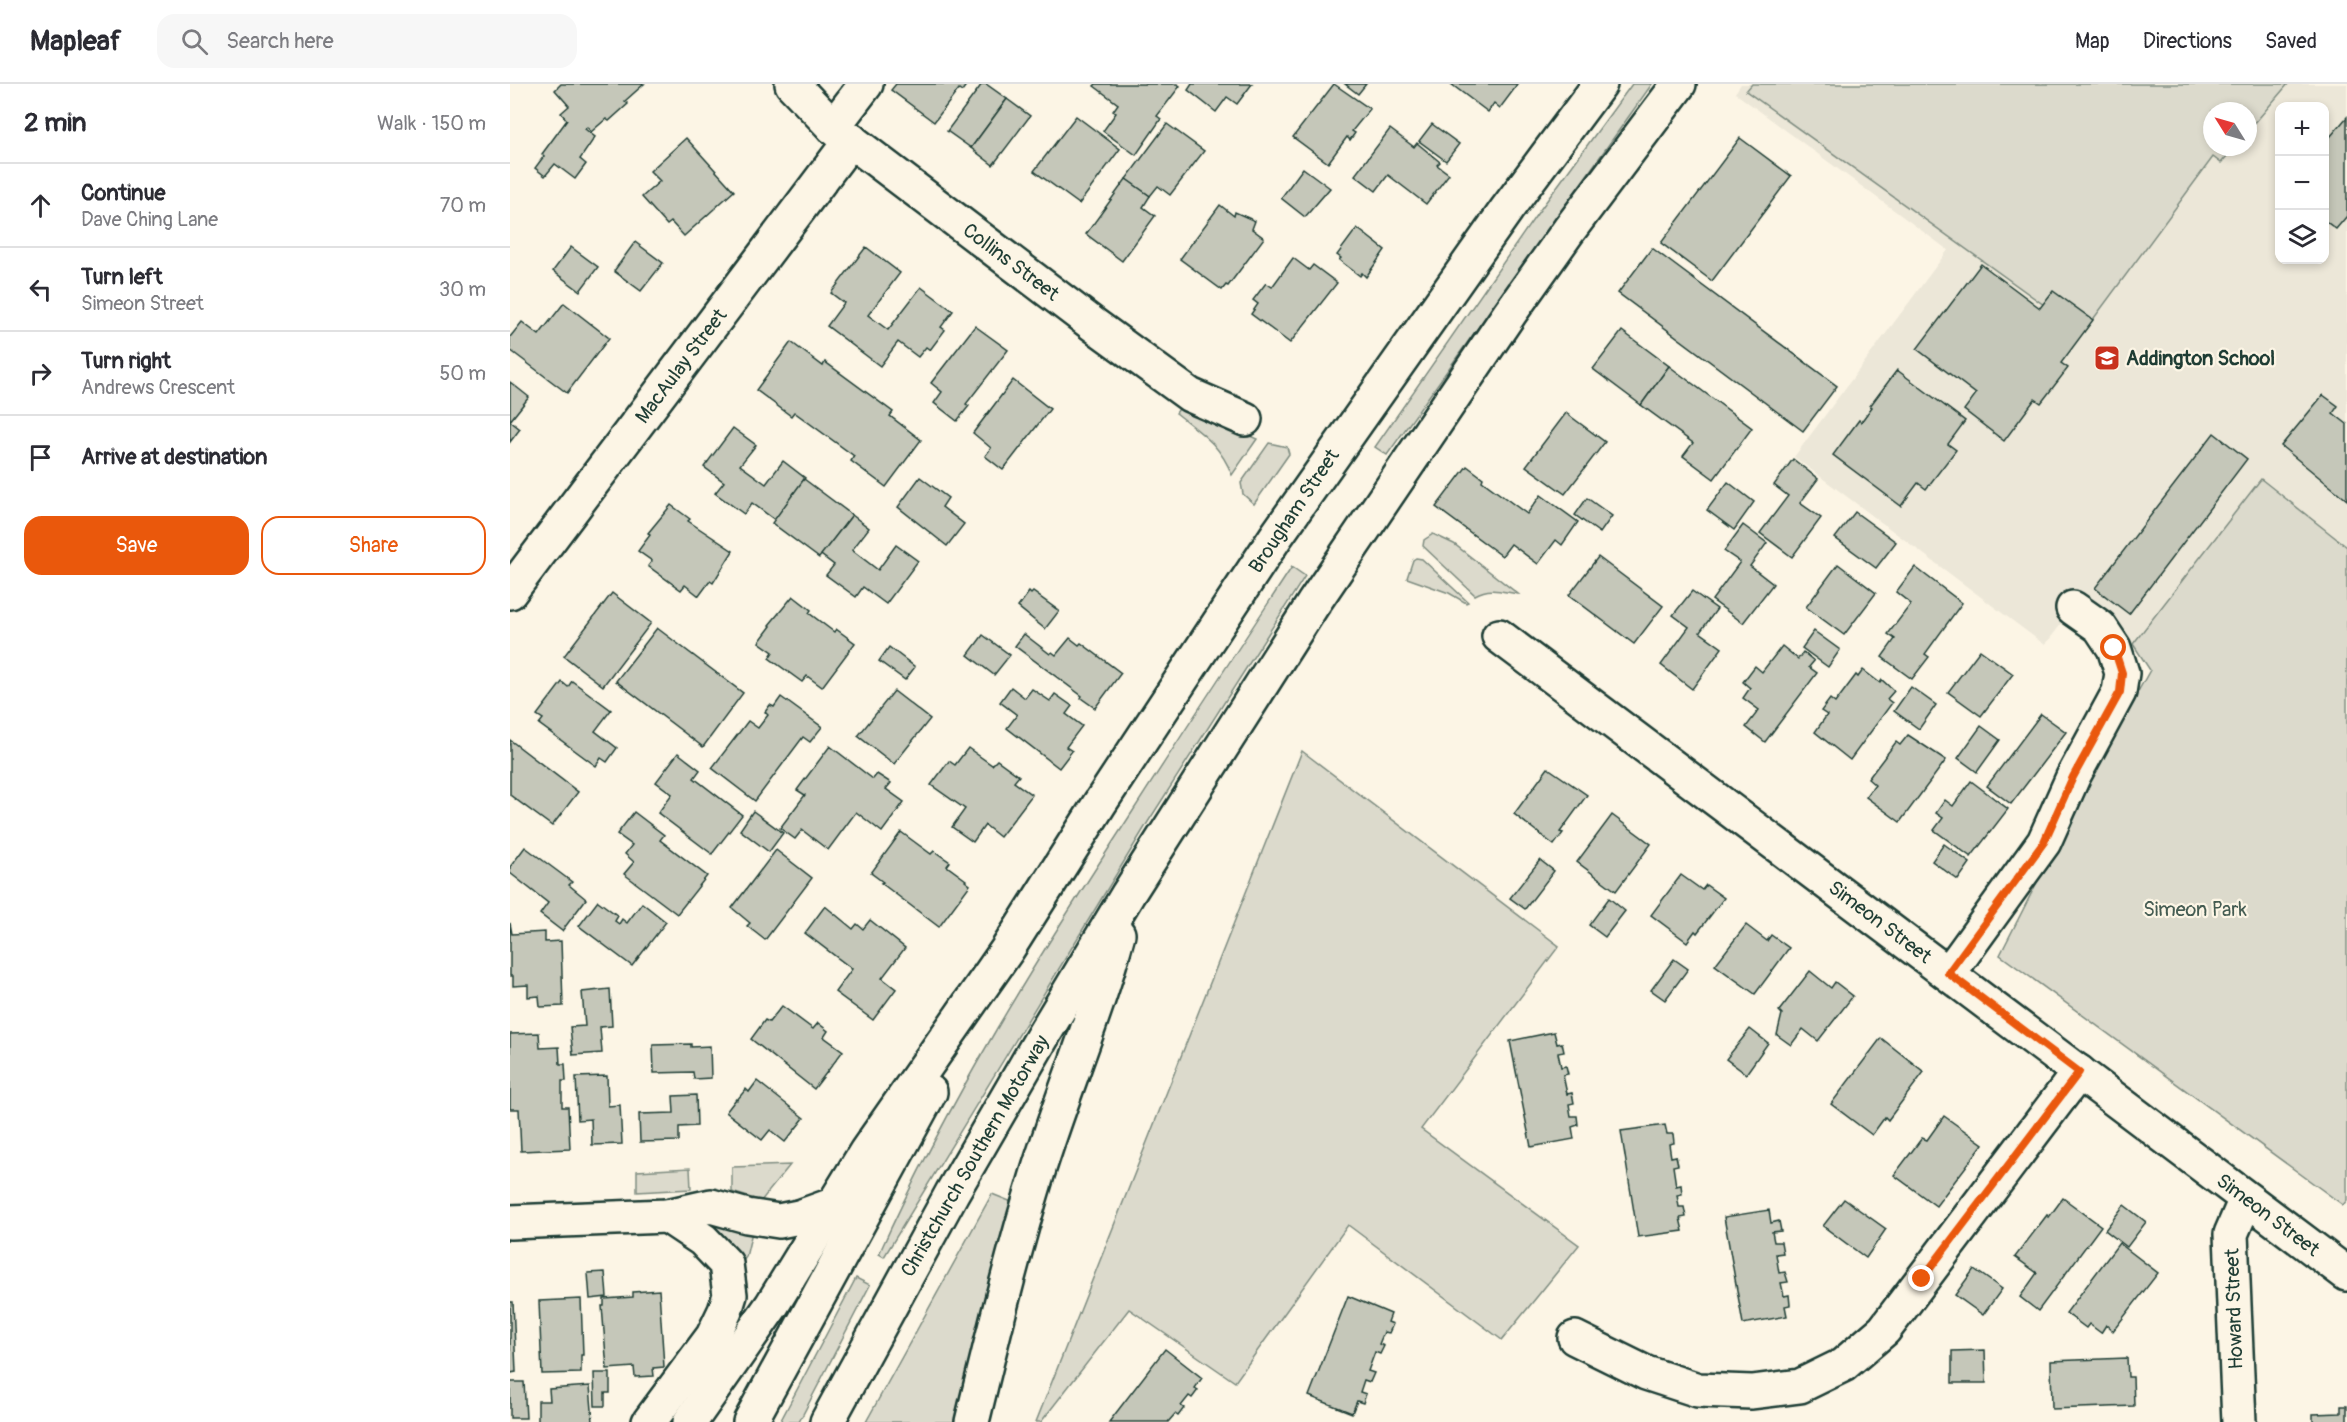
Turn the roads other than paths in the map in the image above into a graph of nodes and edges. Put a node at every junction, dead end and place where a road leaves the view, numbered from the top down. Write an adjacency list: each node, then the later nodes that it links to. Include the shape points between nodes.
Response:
1 (792, 84): 5 (main road, Collins Street)
2 (866, 84): 5 (main road, MacAulay Street)
3 (1600, 84): 11 (main road, Brougham Street, via 1277,536)
4 (1679, 84): 10 (main road, via 1569,230 1396,480)
5 (842, 133): 6 (main road, Collins Street, via 1181,389); 7 (main road, MacAulay Street)
6 (1245, 419)
7 (510, 592)
8 (2073, 608): 12 (main road, via 2100,627 2114,648 2122,673 2120,692 2073,777 2044,842)
9 (1498, 636): 12 (main road, Simeon Street)
10 (1128, 894): 23 (main road, Christchurch Southern Motorway, via 952,1193); 24 (main road, via 1106,980 1034,1185)
11 (1006, 950): 15 (main road, via 866,1152); 22 (main road)
12 (1948, 973): 13 (main road, Simeon Street)
13 (2079, 1072): 14 (main road, Simeon Street); 19 (main road, via 1884,1330 1843,1365 1800,1386 1752,1392 1698,1390 1646,1373)
14 (2246, 1199): 18 (main road, Simeon Street); 25 (main road, Howard Street, via 2231,1234)
15 (835, 1204): 16 (main road, via 779,1221 711,1206); 21 (main road, via 772,1305)
16 (667, 1216): 17 (main road); 20 (main road, via 703,1240 726,1264 730,1295 713,1336)
17 (510, 1222)
18 (2347, 1274)
19 (1575, 1338)
20 (649, 1422)
21 (690, 1422)
22 (750, 1422)
23 (827, 1422)
24 (972, 1422)
25 (2239, 1422)

